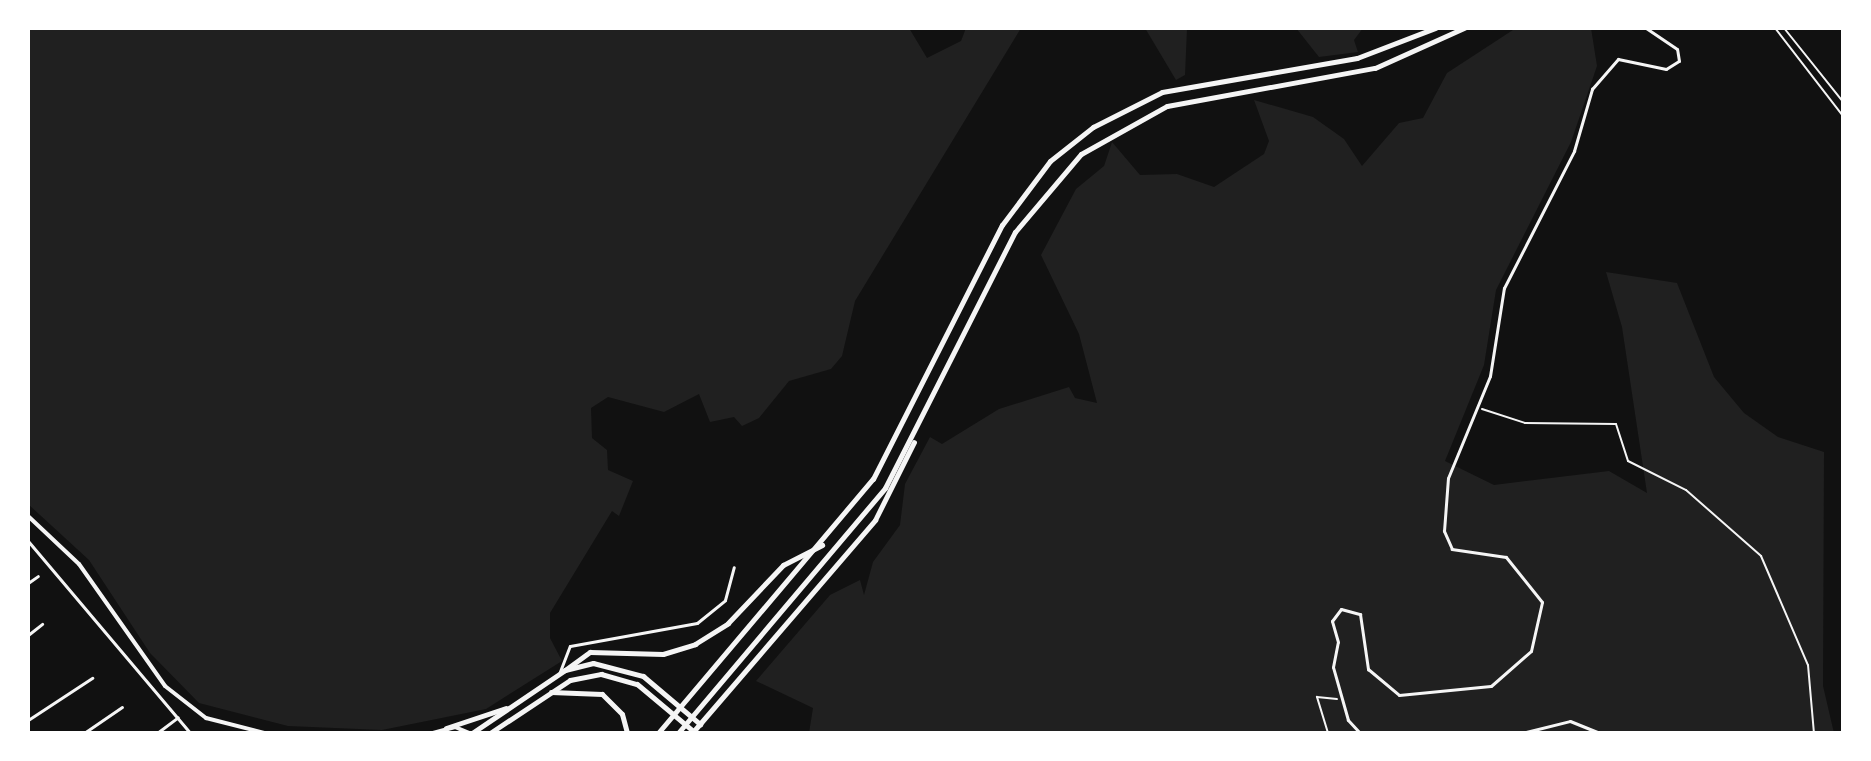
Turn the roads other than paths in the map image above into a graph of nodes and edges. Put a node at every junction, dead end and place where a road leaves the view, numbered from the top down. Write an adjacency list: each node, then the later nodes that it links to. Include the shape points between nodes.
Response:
1 (1435, 28): 11 (main road, via 1357,58 1162,92 1072,142 1017,200 903,429)
2 (1464, 28): 8 (main road, via 1375,68 1167,106 1081,154 1015,232)
3 (1646, 28): 38 (street, via 1677,49 1679,61 1666,69 1618,59 1592,89 1574,151 1504,288 1493,368 1448,478 1444,531 1456,553 1506,557 1538,595 1544,608 1531,651 1491,686 1399,695 1368,669 1363,619 1346,607 1332,621 1341,699)
4 (1775, 28): 7 (lane)
5 (1784, 28): 6 (lane)
6 (1843, 102)
7 (1843, 116)
8 (915, 437): 25 (main road, via 875,520); 37 (main road, via 848,537)
9 (28, 516): 31 (street, via 79,564 165,686 206,718)
10 (28, 541): 23 (street)
11 (823, 544): 17 (main road, via 783,565 703,640 663,654 590,652); 36 (main road)
12 (734, 567): 18 (street, via 725,600 697,623 570,646)
13 (38, 576): 14 (street)
14 (28, 583)
15 (42, 624): 16 (street)
16 (28, 635)
17 (565, 670): 18 (main road); 25 (main road, via 598,663 634,671)
18 (558, 674): 21 (main road)
19 (92, 678): 24 (street)
20 (551, 692): 27 (main road, via 581,676 615,675); 34 (main road); 35 (main road, via 602,694 622,714)
21 (514, 705): 26 (main road); 33 (main road)
22 (122, 707): 28 (street)
23 (178, 717): 29 (street); 30 (street)
24 (28, 720)
25 (700, 724): 27 (main road)
26 (446, 728): 32 (street); 33 (street)
27 (692, 732)
28 (84, 733)
29 (157, 733)
30 (190, 733)
31 (265, 733)
32 (433, 733)
33 (471, 733)
34 (490, 733)
35 (627, 733)
36 (658, 733)
37 (678, 733)
38 (1360, 733)
39 (1522, 733): 40 (street, via 1570,721)
40 (1600, 733)

